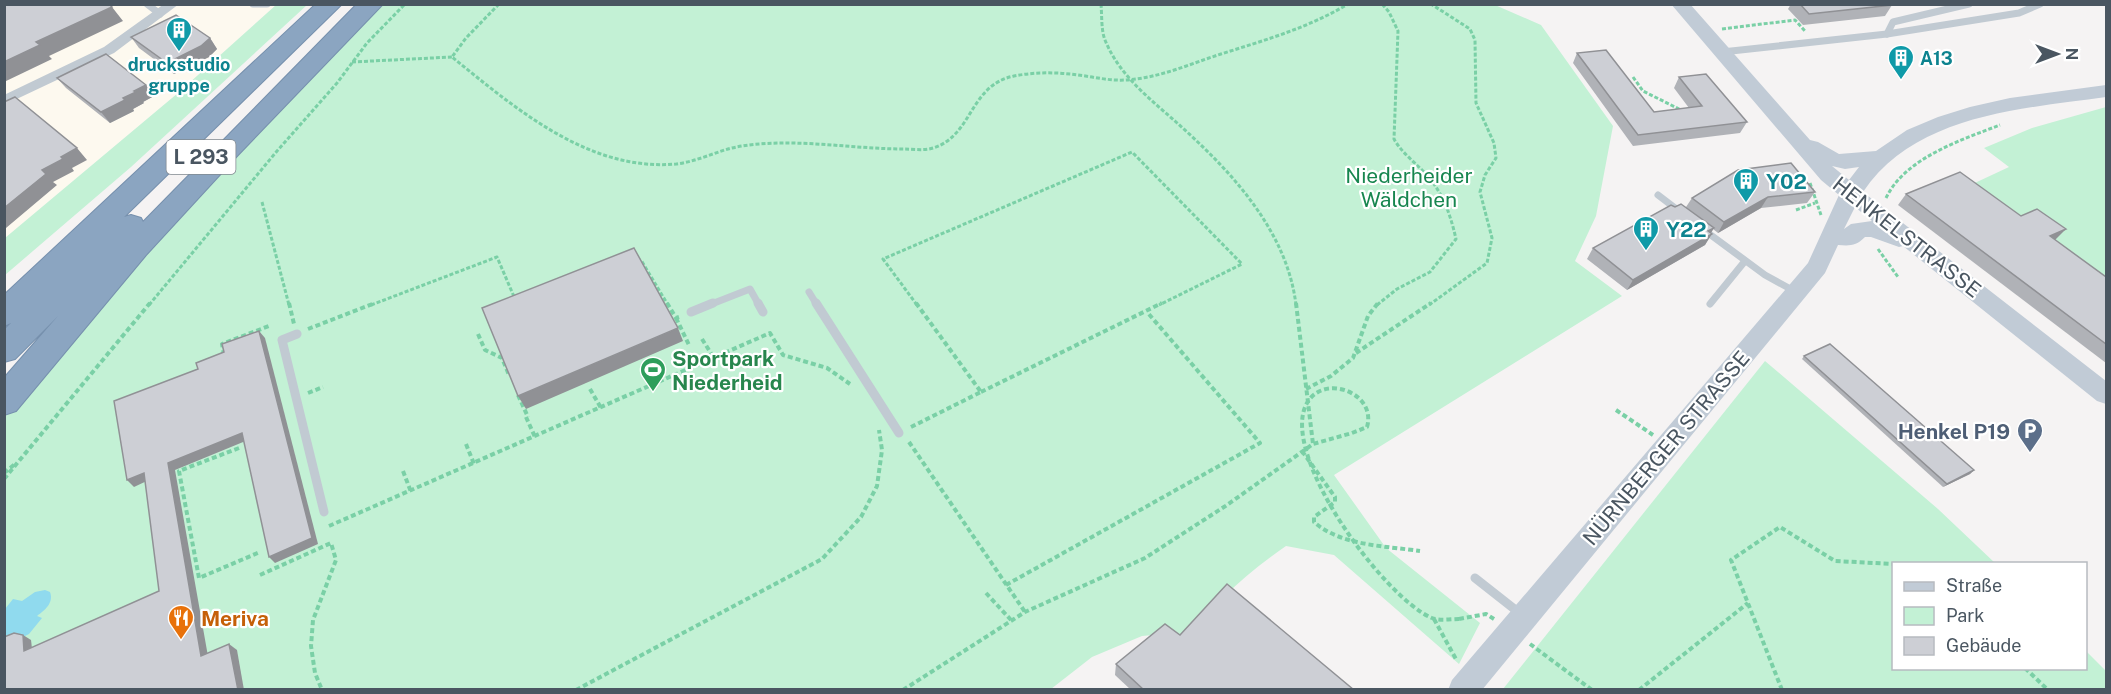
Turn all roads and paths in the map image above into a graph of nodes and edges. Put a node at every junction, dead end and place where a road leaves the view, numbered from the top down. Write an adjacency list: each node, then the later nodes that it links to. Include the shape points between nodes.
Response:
1 (147, 4): 18 (lane)
2 (173, 4): 18 (street)
3 (267, 4): 16 (lane)
4 (330, 4): 21 (highway, L 293)
5 (357, 4): 64 (highway, L 293)
6 (371, 4): 77 (highway, via 259,116 124,261)
7 (405, 4): 25 (path)
8 (499, 4): 24 (path)
9 (1101, 4): 27 (path, via 1104,39)
10 (1348, 4): 27 (path, via 1311,23 1163,73)
11 (1382, 4): 65 (path, via 1398,31 1394,139 1402,154 1424,172 1443,196 1456,239 1430,272 1379,302 1368,316)
12 (1431, 4): 65 (path, via 1470,29 1475,40 1476,103 1494,143 1496,158 1480,192 1492,238 1487,263)
13 (1680, 4): 23 (main road, HENKELSTRASSE)
14 (1969, 4): 22 (lane, via 1893,22)
15 (2026, 4): 17 (lane)
16 (255, 5)
17 (2035, 5): 22 (lane, via 2019,13)
18 (160, 14): 29 (street, via 109,50)
19 (1721, 29): 20 (path, via 1795,20)
20 (1805, 31)
21 (300, 33): 49 (highway, via 261,57); 57 (highway, L 293)
22 (1887, 34): 23 (lane)
23 (1722, 52): 32 (main road, HENKELSTRASSE)
24 (452, 57): 25 (path); 27 (path, via 564,138 589,151 645,163 675,164 746,145 933,148 957,134 980,94 1010,76 1051,73)
25 (352, 62): 88 (path)
26 (1633, 76): 30 (path, via 1643,91)
27 (1129, 80): 74 (path, via 1211,153 1256,206 1284,260 1294,290)
28 (2106, 91): 33 (main road, via 2002,105 1963,115 1920,133)
29 (4, 101)
30 (1681, 110)
31 (2004, 123): 37 (path, via 1969,136 1919,164 1893,185)
32 (1797, 140): 33 (main road, via 1836,162); 36 (main road, HENKELSTRASSE)
33 (1881, 158): 36 (main road, NÜRNBERGER STRASSE)
34 (1809, 180): 39 (path)
35 (1658, 195): 41 (lane)
36 (1852, 195): 43 (main road, NÜRNBERGER STRASSE); 44 (main road, HENKELSTRASSE)
37 (1886, 200)
38 (262, 202): 60 (path)
39 (1815, 203): 40 (path)
40 (1796, 210)
41 (1684, 215)
42 (1693, 221): 46 (lane)
43 (1832, 236): 44 (main road, via 1851,238 1859,230 1872,229); 51 (main road, NÜRNBERGER STRASSE, via 1817,267)
44 (1910, 241): 76 (main road, HENKELSTRASSE)
45 (1874, 243): 48 (path)
46 (1745, 261): 51 (lane); 52 (lane)
47 (630, 264): 58 (path, via 641,260)
48 (1898, 277)
49 (4, 284)
50 (809, 292): 81 (lane)
51 (1796, 292): 85 (main road, NÜRNBERGER STRASSE)
52 (1710, 304)
53 (518, 307): 60 (path, via 497,257)
54 (691, 312): 55 (lane, via 750,289); 58 (path)
55 (763, 312)
56 (1147, 312): 75 (path); 75 (path, via 1242,264 1132,152 883,259); 101 (path, via 1260,443)
57 (4, 314)
58 (675, 318): 63 (path)
59 (269, 326): 66 (path, via 222,344)
60 (297, 334): 94 (lane, via 282,340)
61 (478, 334): 69 (path, via 485,350 502,358)
62 (702, 339): 67 (path)
63 (689, 345)
64 (4, 350)
65 (1356, 352): 74 (path, via 1331,376)
66 (224, 356)
67 (714, 358): 70 (path); 73 (path, via 770,333 783,355 827,368)
68 (646, 364): 70 (path)
69 (511, 378)
70 (657, 383): 78 (path)
71 (515, 387): 82 (path)
72 (590, 389): 78 (path)
73 (858, 390)
74 (1306, 390): 84 (path)
75 (982, 393): 81 (path)
76 (2106, 394)
77 (4, 402)
78 (601, 408): 82 (path)
79 (1616, 410): 85 (path)
80 (878, 423): 111 (path, via 883,468 874,497 847,536 822,559)
81 (901, 432): 101 (path)
82 (535, 437): 89 (path)
83 (466, 444): 89 (path)
84 (1313, 444): 87 (path); 105 (path, bridge, via 1367,427 1367,408 1359,397 1333,388 1317,392 1309,399 1303,418 1315,473 1354,544 1376,570)
85 (1668, 445): 107 (main road, NÜRNBERGER STRASSE)
86 (239, 448): 97 (path, via 179,471 199,578)
87 (1302, 451): 96 (path, via 1335,497 1335,502 1314,517 1322,531); 104 (path, via 1145,558)
88 (25, 454): 91 (path); 92 (path)
89 (474, 464): 93 (path)
90 (403, 471): 93 (path)
91 (4, 473)
92 (4, 479)
93 (411, 492): 95 (path)
94 (324, 512)
95 (328, 527)
96 (1420, 551)
97 (260, 552)
98 (1892, 564): 103 (path, via 1835,561 1780,527 1731,560)
99 (260, 575): 110 (path, via 331,543 336,560 313,620 311,646)
100 (1475, 578): 107 (lane)
101 (1006, 585): 104 (path)
102 (986, 593): 106 (path)
103 (1748, 603): 114 (path); 115 (path)
104 (1025, 612): 106 (path)
105 (1434, 619): 107 (path, bridge, via 1486,614); 109 (path, via 1461,669)
106 (1011, 620): 112 (path)
107 (1519, 624): 109 (main road, NÜRNBERGER STRASSE); 113 (path)
108 (2026, 670): 116 (path)
109 (1465, 687)
110 (322, 690)
111 (576, 690)
112 (903, 690)
113 (1592, 690)
114 (1639, 690)
115 (1782, 690)
116 (2048, 690)

